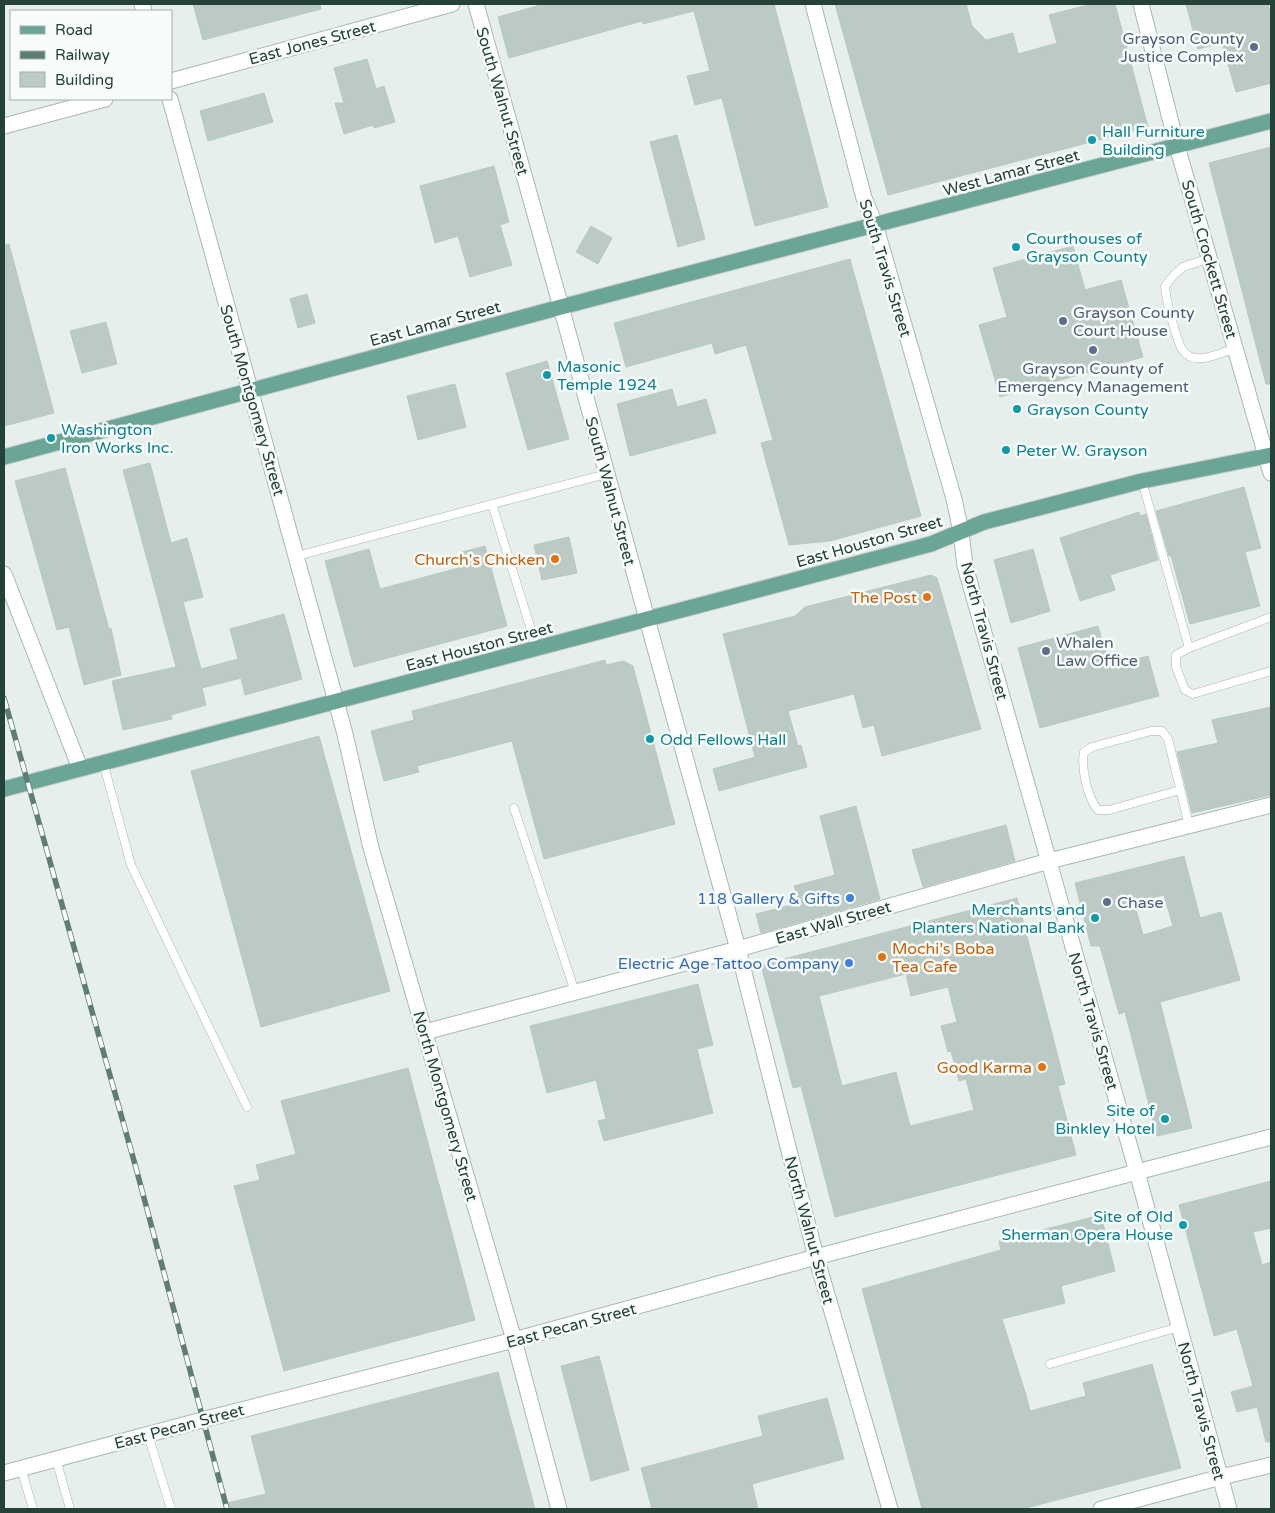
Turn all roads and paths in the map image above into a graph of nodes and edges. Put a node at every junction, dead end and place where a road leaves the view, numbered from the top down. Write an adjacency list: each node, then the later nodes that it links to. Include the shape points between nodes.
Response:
1 (452, 4): 5 (street, East Jones Street)
2 (476, 4): 13 (street, South Walnut Street)
3 (813, 4): 11 (street, South Travis Street, via 864,198)
4 (1141, 4): 10 (street, South Crockett Street)
5 (172, 81)
6 (101, 100): 9 (street)
7 (170, 100): 15 (street, South Montgomery Street)
8 (1271, 121): 10 (main road, West Lamar Street)
9 (4, 126)
10 (1178, 146): 11 (main road, West Lamar Street); 12 (street, South Crockett Street)
11 (875, 224): 13 (main road, East Lamar Street); 22 (street, South Travis Street)
12 (1210, 258): 14 (street, South Crockett Street); 14 (lane, via 1182,267 1174,274 1165,286 1166,299 1180,348 1186,355 1206,358)
13 (561, 307): 15 (main road, East Lamar Street); 18 (street, South Walnut Street)
14 (1235, 348): 17 (street, South Crockett Street)
15 (251, 390): 16 (main road, East Lamar Street); 23 (street, South Montgomery Street)
16 (4, 456)
17 (1269, 456): 19 (street, South Crockett Street); 20 (main road, East Houston Street)
18 (606, 474): 21 (lane); 26 (street, South Walnut Street)
19 (1271, 474)
20 (1142, 481): 22 (main road, East Houston Street, via 984,522); 27 (lane)
21 (492, 504): 23 (lane); 28 (lane)
22 (961, 532): 26 (main road, East Houston Street, via 931,544); 38 (street, North Travis Street, via 965,566)
23 (297, 556): 30 (street, South Montgomery Street)
24 (4, 574): 32 (street)
25 (1271, 617): 27 (lane)
26 (646, 620): 28 (main road, East Houston Street); 39 (street, South Walnut Street)
27 (1189, 648): 29 (lane, via 1176,655 1176,667 1184,690 1194,694)
28 (537, 649): 30 (main road, East Houston Street)
29 (1271, 671)
30 (336, 701): 31 (main road, East Houston Street); 41 (street, North Montgomery Street, via 370,848)
31 (103, 762): 32 (main road, East Houston Street); 42 (lane, via 131,865)
32 (80, 768): 33 (main road, East Houston Street)
33 (4, 789)
34 (1180, 790): 34 (lane, via 1168,739 1162,731 1150,731 1084,752 1082,762 1092,803 1098,810 1109,810); 37 (lane)
35 (1271, 805): 37 (street, East Wall Street)
36 (514, 808): 40 (lane)
37 (1189, 825): 38 (street, East Wall Street)
38 (1049, 861): 39 (street, East Wall Street); 44 (street, North Travis Street)
39 (738, 949): 40 (street, East Wall Street); 45 (street, North Walnut Street)
40 (575, 992): 41 (street, East Wall Street)
41 (424, 1032): 47 (street, North Montgomery Street)
42 (247, 1107)
43 (1271, 1137): 44 (street, East Pecan Street)
44 (1137, 1172): 45 (street, East Pecan Street); 46 (street, North Travis Street)
45 (816, 1257): 47 (street, East Pecan Street); 59 (street, North Walnut Street)
46 (1179, 1326): 48 (lane); 54 (street, North Travis Street)
47 (514, 1340): 49 (street, East Pecan Street); 58 (street, North Montgomery Street)
48 (1050, 1364)
49 (148, 1435): 50 (street, East Pecan Street); 57 (lane)
50 (56, 1459): 52 (street, East Pecan Street); 56 (lane)
51 (1271, 1465): 54 (street)
52 (22, 1468): 53 (street, East Pecan Street); 55 (lane)
53 (4, 1473)
54 (1221, 1477): 60 (street); 61 (street, North Travis Street)
55 (34, 1509)
56 (70, 1509)
57 (171, 1509)
58 (559, 1509)
59 (890, 1509)
60 (1101, 1509)
61 (1228, 1509)

